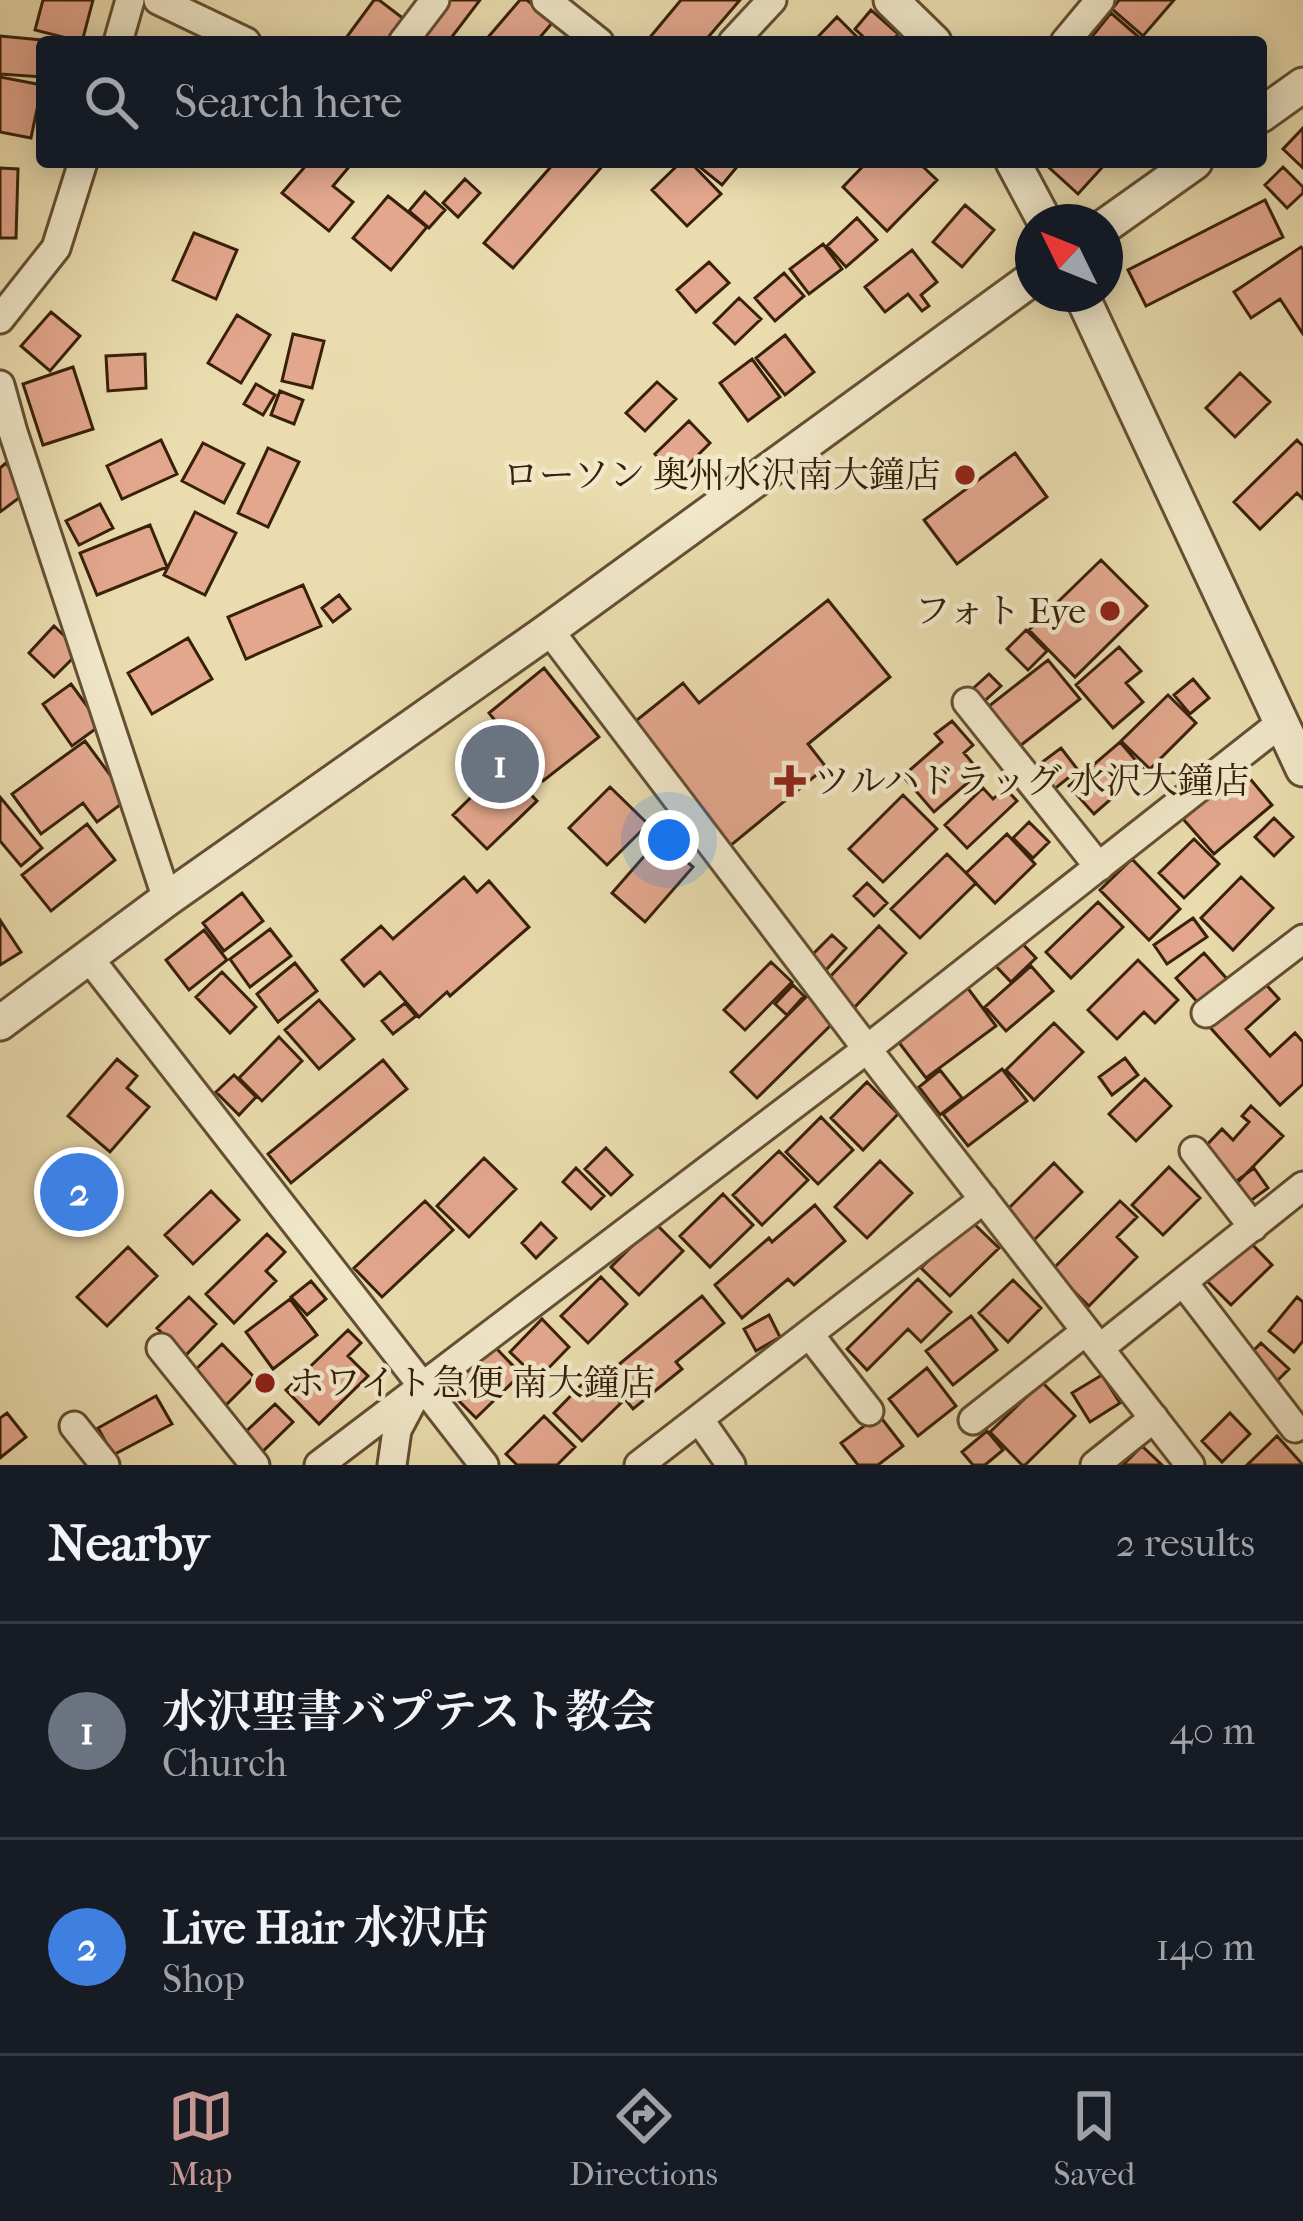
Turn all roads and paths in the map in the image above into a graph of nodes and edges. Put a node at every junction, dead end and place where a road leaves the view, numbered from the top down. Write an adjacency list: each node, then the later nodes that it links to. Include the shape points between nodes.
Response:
1 (130, 0): 8 (street)
2 (158, 0): 9 (street)
3 (435, 0): 10 (street)
4 (546, 0): 11 (street)
5 (772, 0): 12 (street)
6 (891, 0): 13 (street)
7 (1100, 0): 14 (street)
8 (120, 36)
9 (233, 36)
10 (408, 36)
11 (591, 36)
12 (739, 36)
13 (928, 36)
14 (1070, 36)
15 (1303, 85): 16 (street)
16 (1267, 111)
17 (81, 168): 24 (street, via 56,248)
18 (1016, 168): 20 (street)
19 (1187, 168): 21 (street)
20 (1035, 204)
21 (1123, 213)
22 (1015, 291): 27 (street)
23 (1089, 312): 29 (street)
24 (0, 319)
25 (0, 385): 26 (street)
26 (6, 433): 32 (street)
27 (549, 630): 32 (street); 37 (street)
28 (968, 702): 31 (street)
29 (1282, 722): 30 (street); 31 (street)
30 (1303, 769)
31 (1099, 866): 37 (street)
32 (167, 899): 34 (street)
33 (1303, 939): 35 (street)
34 (89, 958): 36 (street); 46 (street)
35 (1206, 1012)
36 (0, 1023)
37 (867, 1049): 40 (street); 46 (street)
38 (1194, 1151): 41 (street)
39 (1303, 1186): 41 (street)
40 (984, 1198): 43 (street); 44 (street)
41 (1253, 1226): 42 (street)
42 (1183, 1282): 44 (street); 52 (street)
43 (809, 1334): 47 (street); 49 (street)
44 (1093, 1340): 48 (street); 50 (street)
45 (161, 1348): 54 (street)
46 (422, 1384): 55 (street); 56 (street, via 397,1430); 57 (street)
47 (869, 1411)
48 (1154, 1418): 60 (street); 61 (street)
49 (699, 1419): 58 (street); 59 (street)
50 (973, 1420)
51 (74, 1426): 53 (street)
52 (1295, 1428)
53 (105, 1465)
54 (255, 1465)
55 (319, 1465)
56 (392, 1465)
57 (484, 1465)
58 (639, 1465)
59 (731, 1465)
60 (1095, 1465)
61 (1190, 1465)

